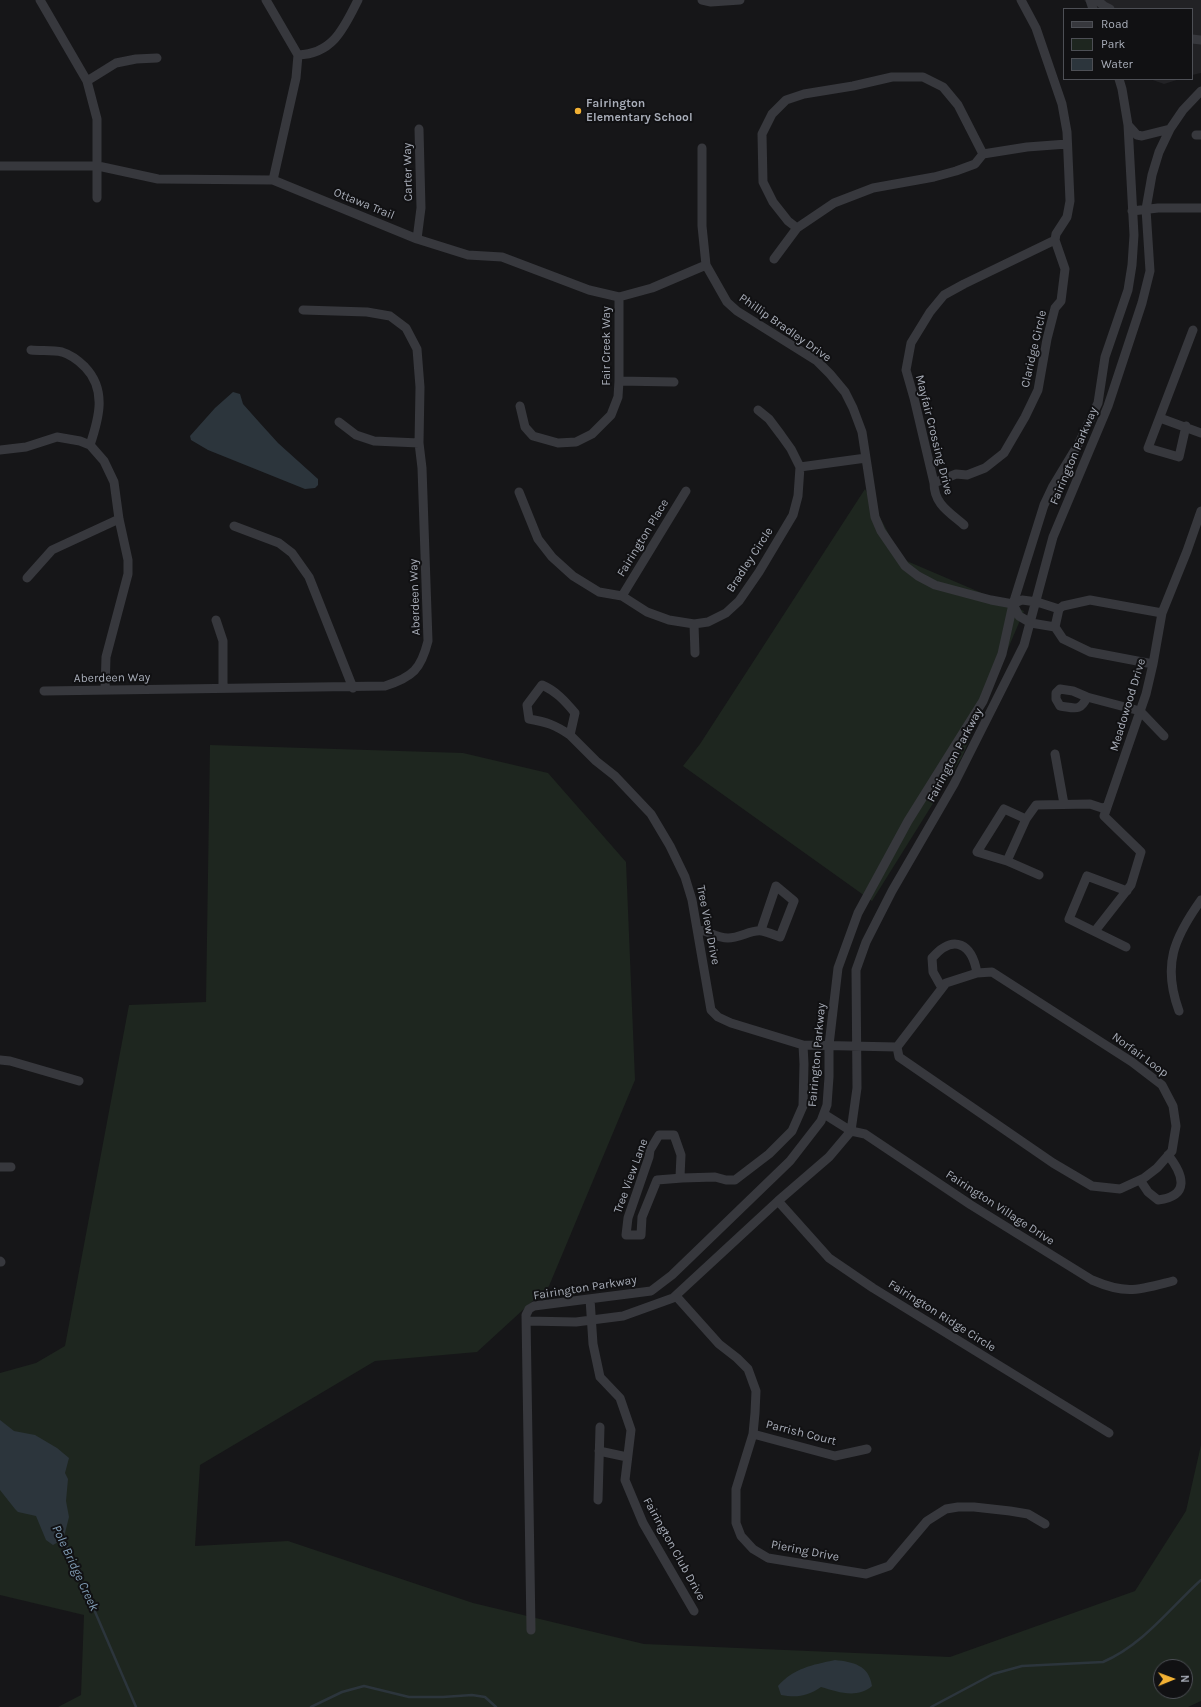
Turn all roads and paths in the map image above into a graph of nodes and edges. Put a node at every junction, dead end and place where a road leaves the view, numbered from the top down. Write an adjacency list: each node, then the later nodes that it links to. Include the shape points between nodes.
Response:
1 (40, 0): 12 (street)
2 (266, 0): 9 (street)
3 (358, 0): 9 (street, via 334,41 311,54)
4 (702, 0): 5 (street)
5 (740, 0)
6 (1021, 0): 17 (street, via 1036,28 1062,104)
7 (1098, 0): 8 (street)
8 (1108, 8)
9 (298, 55): 22 (street, via 296,78)
10 (157, 58): 12 (street, via 116,63)
11 (1119, 80): 14 (street, Fairington Parkway)
12 (87, 81): 21 (street, via 97,119)
13 (1201, 91): 16 (street, Fairington Parkway, via 1183,110)
14 (1128, 125): 16 (street, via 1137,135 1142,136); 26 (street, Fairington Parkway)
15 (419, 129): 28 (street, Carter Way, via 421,208)
16 (1170, 130): 25 (street, Fairington Parkway, via 1152,174)
17 (1067, 144): 19 (street); 29 (street, via 1070,201 1067,217)
18 (702, 148): 31 (street, Phillip Bradley Drive, via 702,226)
19 (983, 154): 27 (street, via 975,164 956,171 873,188 852,195 834,203); 27 (street, via 958,105 943,87 922,77 892,77 804,94 786,100 772,114 762,134 763,182 773,202)
20 (0, 166): 21 (street, Ottawa Trail)
21 (98, 166): 22 (street, Ottawa Trail, via 158,179); 23 (street)
22 (273, 180): 28 (street, Ottawa Trail)
23 (97, 198)
24 (1201, 208): 25 (street)
25 (1146, 209): 26 (street); 59 (street, Fairington Parkway, via 1150,271 1142,303 1108,406 1053,537)
26 (1132, 211): 60 (street, Fairington Parkway, via 1133,257 1129,284 1105,357 1098,402 1079,443 1044,505)
27 (797, 228): 30 (street)
28 (417, 239): 32 (street, Ottawa Trail, via 468,255 502,257 589,290)
29 (1054, 240): 49 (street, Claridge Circle, via 1065,269 1062,301 1055,308 1038,390 1025,417 1004,453 986,468 967,474 956,474); 49 (street, Mayfair Crossing Drive, via 944,295 930,312 911,344 906,370)
30 (774, 259)
31 (706, 265): 32 (street, Ottawa Trail, via 652,288); 47 (street, Phillip Bradley Drive, via 728,302 737,311 817,361 845,392 862,432)
32 (619, 297): 36 (street, Fair Creek Way)
33 (303, 310): 44 (street, Aberdeen Way, via 367,312 390,316 406,328 417,349 420,387)
34 (1193, 330): 40 (street)
35 (31, 350): 45 (street, via 61,352 74,356 90,372 99,397 99,418)
36 (620, 381): 37 (street); 38 (street, Fair Creek Way, via 618,398 611,415 592,434 576,442 558,443 533,436 525,427)
37 (674, 382)
38 (520, 406)
39 (758, 410): 48 (street, via 781,435)
40 (1160, 418): 42 (street); 42 (street, via 1148,448 1179,457)
41 (339, 422): 44 (street, via 356,435 374,441)
42 (1186, 426): 43 (street)
43 (1201, 433)
44 (418, 443): 70 (street, Aberdeen Way, via 422,468 427,646 424,656 405,680 385,686)
45 (90, 445): 46 (street, via 57,436 26,447); 53 (street, via 110,471)
46 (0, 450)
47 (866, 458): 48 (street); 60 (street, Phillip Bradley Drive, via 875,517 881,532 905,566 935,585)
48 (800, 467): 65 (street, Bradley Circle, via 798,496 793,514 759,572 739,601 726,613 708,622)
49 (934, 483): 54 (street, Mayfair Crossing Drive, via 939,503)
50 (686, 491): 58 (street, Fairington Place)
51 (519, 492): 58 (street, Bradley Circle, via 538,539 552,557 573,576 599,592)
52 (1201, 511): 56 (street, Meadowood Drive)
53 (119, 519): 57 (street, via 52,550); 71 (street, via 128,560 128,574 106,657)
54 (964, 525)
55 (234, 526): 70 (street, via 279,543 292,553 309,577)
56 (1198, 527): 62 (street, Meadowood Drive)
57 (27, 578)
58 (622, 596): 65 (street, Bradley Circle, via 647,612 669,620)
59 (1037, 602): 60 (street, Phillip Bradley Drive, via 1022,600); 61 (street, Phillip Bradley Drive); 64 (street, Fairington Parkway)
60 (1013, 604): 64 (street, via 1019,616); 94 (street, Fairington Parkway, via 1002,654 983,701 908,821 858,913 838,968)
61 (1059, 609): 62 (street, via 1090,600); 66 (street)
62 (1162, 613): 68 (street, Meadowood Drive)
63 (216, 620): 69 (street, via 223,641)
64 (1031, 623): 66 (street); 93 (street, Fairington Parkway, via 1024,645 954,784 892,891 866,942 856,970)
65 (694, 624): 67 (street)
66 (1054, 627): 68 (street, via 1063,639 1090,652)
67 (696, 653)
68 (1154, 664): 74 (street, Meadowood Drive)
69 (223, 688): 70 (street, Aberdeen Way); 71 (street, Aberdeen Way)
70 (353, 688)
71 (106, 690): 72 (street, Aberdeen Way)
72 (44, 691)
73 (1087, 697): 74 (street)
74 (1140, 711): 76 (street); 79 (street, Meadowood Drive)
75 (570, 735): 75 (street, Tree View Drive, via 575,713 563,699 542,685 527,705 529,719 548,722); 85 (street, Tree View Drive, via 615,776 651,814 686,877)
76 (1164, 736)
77 (1055, 754): 78 (street)
78 (1064, 804): 79 (street); 80 (street, via 1036,805)
79 (1107, 807): 83 (street, via 1104,816 1141,852 1132,886)
80 (1026, 819): 81 (street); 81 (street, via 1004,810 977,852)
81 (1007, 861): 82 (street)
82 (1039, 874)
83 (1127, 891): 87 (street); 87 (street, via 1087,876 1069,919)
84 (1201, 900): 91 (street, via 1189,917 1172,954 1171,976)
85 (698, 930): 86 (street, via 712,936 728,938); 92 (street, Tree View Drive, via 711,1010 718,1017 732,1023)
86 (761, 930): 86 (street, via 764,923 776,886 794,901 780,937)
87 (1096, 931): 88 (street)
88 (1126, 947)
89 (978, 973): 90 (street, Norfair Loop, via 946,983); 90 (street, via 973,957 965,946 949,945 940,949 932,958 933,972); 100 (street, Norfair Loop, via 992,972 1132,1062 1162,1085 1173,1106 1176,1126 1172,1151)
90 (942, 988): 95 (street, Norfair Loop)
91 (1179, 1011)
92 (803, 1045): 94 (street, Tree View Drive); 103 (street, Tree View Lane, via 803,1106 792,1131 769,1154 735,1180 715,1177)
93 (856, 1045): 94 (street, Tree View Drive); 95 (street); 99 (street, Fairington Parkway, via 857,1088)
94 (829, 1046): 98 (street, Fairington Parkway, via 827,1105)
95 (897, 1047): 104 (street, Norfair Loop, via 899,1057 1053,1163 1092,1186 1120,1189)
96 (0, 1060): 97 (street)
97 (79, 1081)
98 (824, 1114): 99 (street, Fairington Village Drive); 108 (street, Fairington Parkway, via 790,1161 672,1275 651,1290)
99 (851, 1131): 105 (street, Fairington Parkway, via 829,1157); 106 (street, Fairington Village Drive, via 865,1134 971,1205 1092,1280 1111,1288 1134,1291)
100 (1168, 1155): 104 (street, Norfair Loop, via 1157,1168); 104 (street, via 1182,1178 1181,1185 1174,1195 1168,1199 1158,1200 1148,1192)
101 (0, 1167): 102 (street)
102 (11, 1167)
103 (682, 1178): 103 (street, Tree View Lane, via 657,1180 642,1217 641,1235 626,1235 628,1218 650,1150 659,1135 674,1135 681,1155)
104 (1140, 1180)
105 (778, 1200): 107 (street, Fairington Parkway); 112 (street, Fairington Ridge Circle, via 829,1258 873,1288)
106 (1173, 1281)
107 (676, 1296): 109 (street, Fairington Parkway, via 623,1316); 113 (street, Piering Drive, via 719,1344 748,1370 756,1391)
108 (590, 1299): 109 (street, Fairington Club Drive); 110 (street, Fairington Parkway, via 534,1306 526,1315)
109 (592, 1320): 110 (street, Fairington Parkway); 116 (street, Fairington Club Drive, via 593,1344 600,1377 620,1398 631,1430)
110 (527, 1321): 120 (street)
111 (600, 1427): 115 (street)
112 (1109, 1433)
113 (753, 1434): 114 (street, Parrish Court, via 835,1456); 118 (street, Piering Drive, via 736,1489 736,1523 741,1536 768,1558 866,1574 889,1566 927,1522 946,1509 966,1507 1010,1511 1028,1514)
114 (867, 1449)
115 (599, 1451): 116 (street); 117 (street)
116 (627, 1457): 119 (street, Fairington Club Drive, via 625,1480 643,1523)
117 (598, 1500)
118 (1045, 1524)
119 (694, 1611)
120 (531, 1630)

